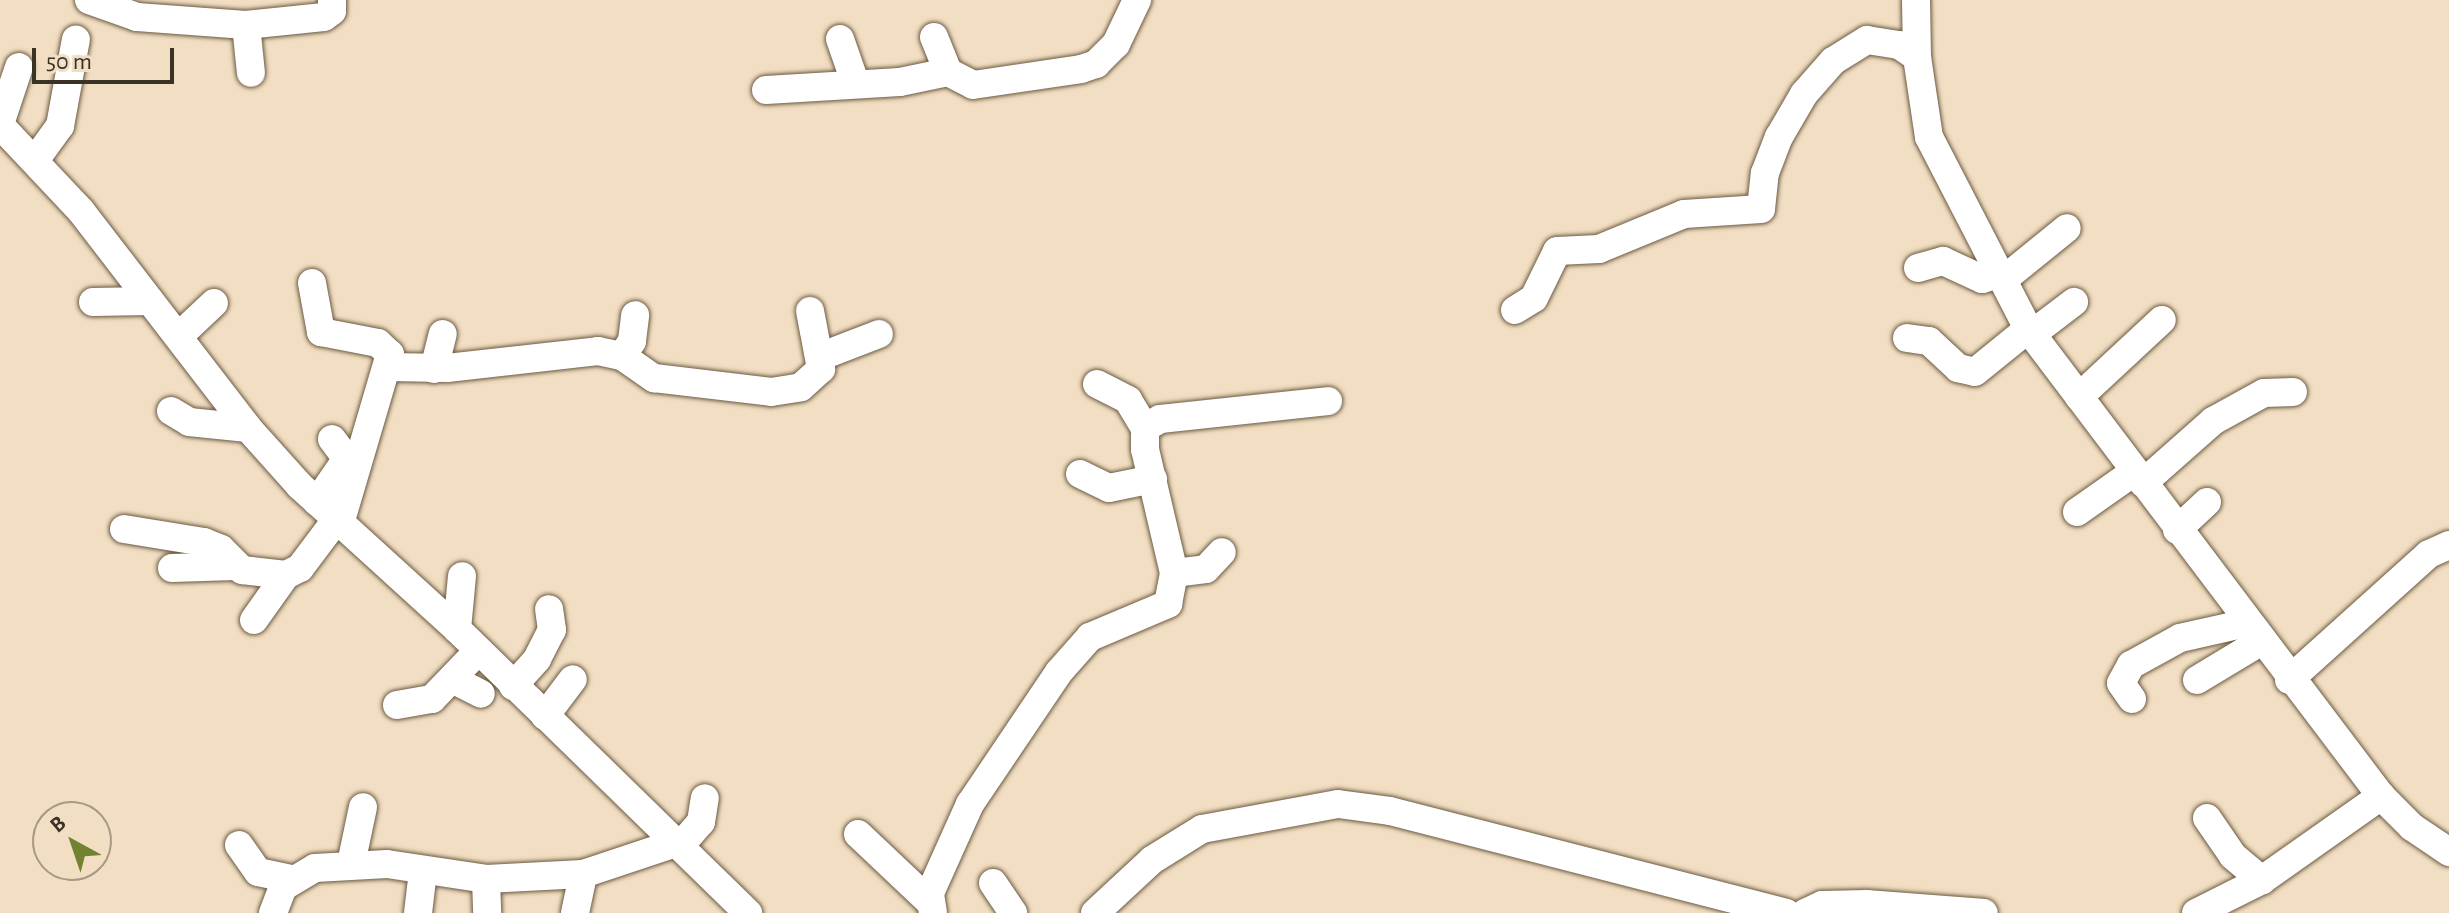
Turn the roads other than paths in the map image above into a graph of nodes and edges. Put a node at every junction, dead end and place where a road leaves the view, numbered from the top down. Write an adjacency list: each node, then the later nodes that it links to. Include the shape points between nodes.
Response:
1 (89, 0): 5 (street, via 137,17)
2 (332, 0): 5 (street, via 324,17)
3 (1137, 0): 11 (street, via 1116,44 1096,64 973,85)
4 (1916, 0): 9 (street)
5 (246, 25): 12 (street)
6 (934, 37): 11 (street)
7 (76, 39): 16 (street, via 60,126)
8 (840, 39): 13 (street)
9 (1917, 57): 19 (street, via 1929,137); 25 (street, via 1899,45 1867,40 1833,61 1804,94 1779,137 1765,173 1761,209 1684,214 1599,249 1557,251 1534,298)
10 (19, 67): 15 (street)
11 (948, 72): 13 (street, via 900,82)
12 (251, 73)
13 (855, 82): 14 (street)
14 (766, 90)
15 (0, 125): 16 (street)
16 (36, 159): 21 (street)
17 (2067, 228): 19 (street)
18 (1918, 268): 19 (street, via 1943,261 1982,279)
19 (2001, 277): 29 (street)
20 (312, 283): 36 (street, via 321,332 386,347)
21 (150, 301): 22 (street); 32 (street)
22 (93, 302)
23 (2074, 302): 29 (street)
24 (214, 303): 32 (street)
25 (1515, 310)
26 (810, 311): 35 (street)
27 (635, 315): 34 (street, via 632,341)
28 (2162, 320): 40 (street)
29 (2030, 332): 33 (street, via 1975,372 1958,368 1929,341); 40 (street)
30 (443, 334): 37 (street)
31 (879, 334): 35 (street)
32 (179, 336): 43 (street)
33 (1907, 338)
34 (622, 356): 35 (street, via 654,378 771,392 801,387 815,377); 37 (street, via 552,353)
35 (822, 356)
36 (388, 367): 37 (street); 51 (street)
37 (434, 369)
38 (1097, 384): 44 (street, via 1128,400)
39 (2293, 392): 47 (street, via 2264,393 2213,421)
40 (2079, 397): 47 (street)
41 (1328, 401): 44 (street, via 1160,419)
42 (171, 411): 43 (street, via 189,422)
43 (248, 428): 51 (street)
44 (1145, 428): 48 (street)
45 (332, 439): 51 (street, via 344,455)
46 (1080, 474): 48 (street, via 1109,488)
47 (2138, 478): 50 (street); 53 (street)
48 (1153, 479): 58 (street)
49 (2207, 502): 53 (street)
50 (2077, 512)
51 (331, 515): 59 (street, via 300,568); 63 (street)
52 (124, 529): 56 (street, via 204,542 221,549)
53 (2177, 530): 64 (street)
54 (2449, 545): 69 (street, via 2434,549)
55 (1222, 552): 58 (street, via 1206,569)
56 (235, 566): 57 (street); 59 (street)
57 (172, 568)
58 (1174, 573): 90 (street, via 1172,595 1162,611 1090,637 1059,672 970,804)
59 (286, 575): 62 (street)
60 (462, 576): 63 (street)
61 (549, 609): 70 (street, via 552,630 537,659)
62 (254, 620)
63 (457, 629): 65 (street)
64 (2253, 633): 68 (street); 69 (street); 72 (street, via 2180,638 2131,665 2121,683)
65 (478, 651): 67 (street); 70 (street)
66 (573, 679): 74 (street)
67 (454, 680): 71 (street); 73 (street, via 432,699)
68 (2197, 680)
69 (2289, 680): 75 (street)
70 (513, 686): 74 (street)
71 (481, 694)
72 (2132, 699)
73 (397, 705)
74 (545, 716): 81 (street)
75 (2381, 796): 82 (street, via 2412,827); 88 (street)
76 (705, 798): 81 (street, via 701,822)
77 (363, 807): 83 (street)
78 (2207, 818): 88 (street, via 2233,856)
79 (858, 834): 90 (street)
80 (239, 845): 86 (street, via 258,872)
81 (678, 845): 85 (street); 95 (street)
82 (2449, 852)
83 (351, 864): 84 (street); 86 (street, via 315,868)
84 (423, 871): 87 (street); 92 (street)
85 (583, 874): 87 (street); 94 (street)
86 (292, 879): 91 (street)
87 (486, 879): 93 (street)
88 (2262, 880): 101 (street)
89 (993, 883): 96 (street)
90 (931, 907)
91 (273, 913)
92 (418, 913)
93 (487, 913)
94 (575, 913)
95 (748, 913)
96 (1013, 913)
97 (1095, 913): 98 (street, via 1160,854 1202,829 1338,804 1390,811)
98 (1786, 913)
99 (1805, 913): 100 (street, via 1822,905 1867,904)
100 (1984, 913)
101 (2196, 913)

